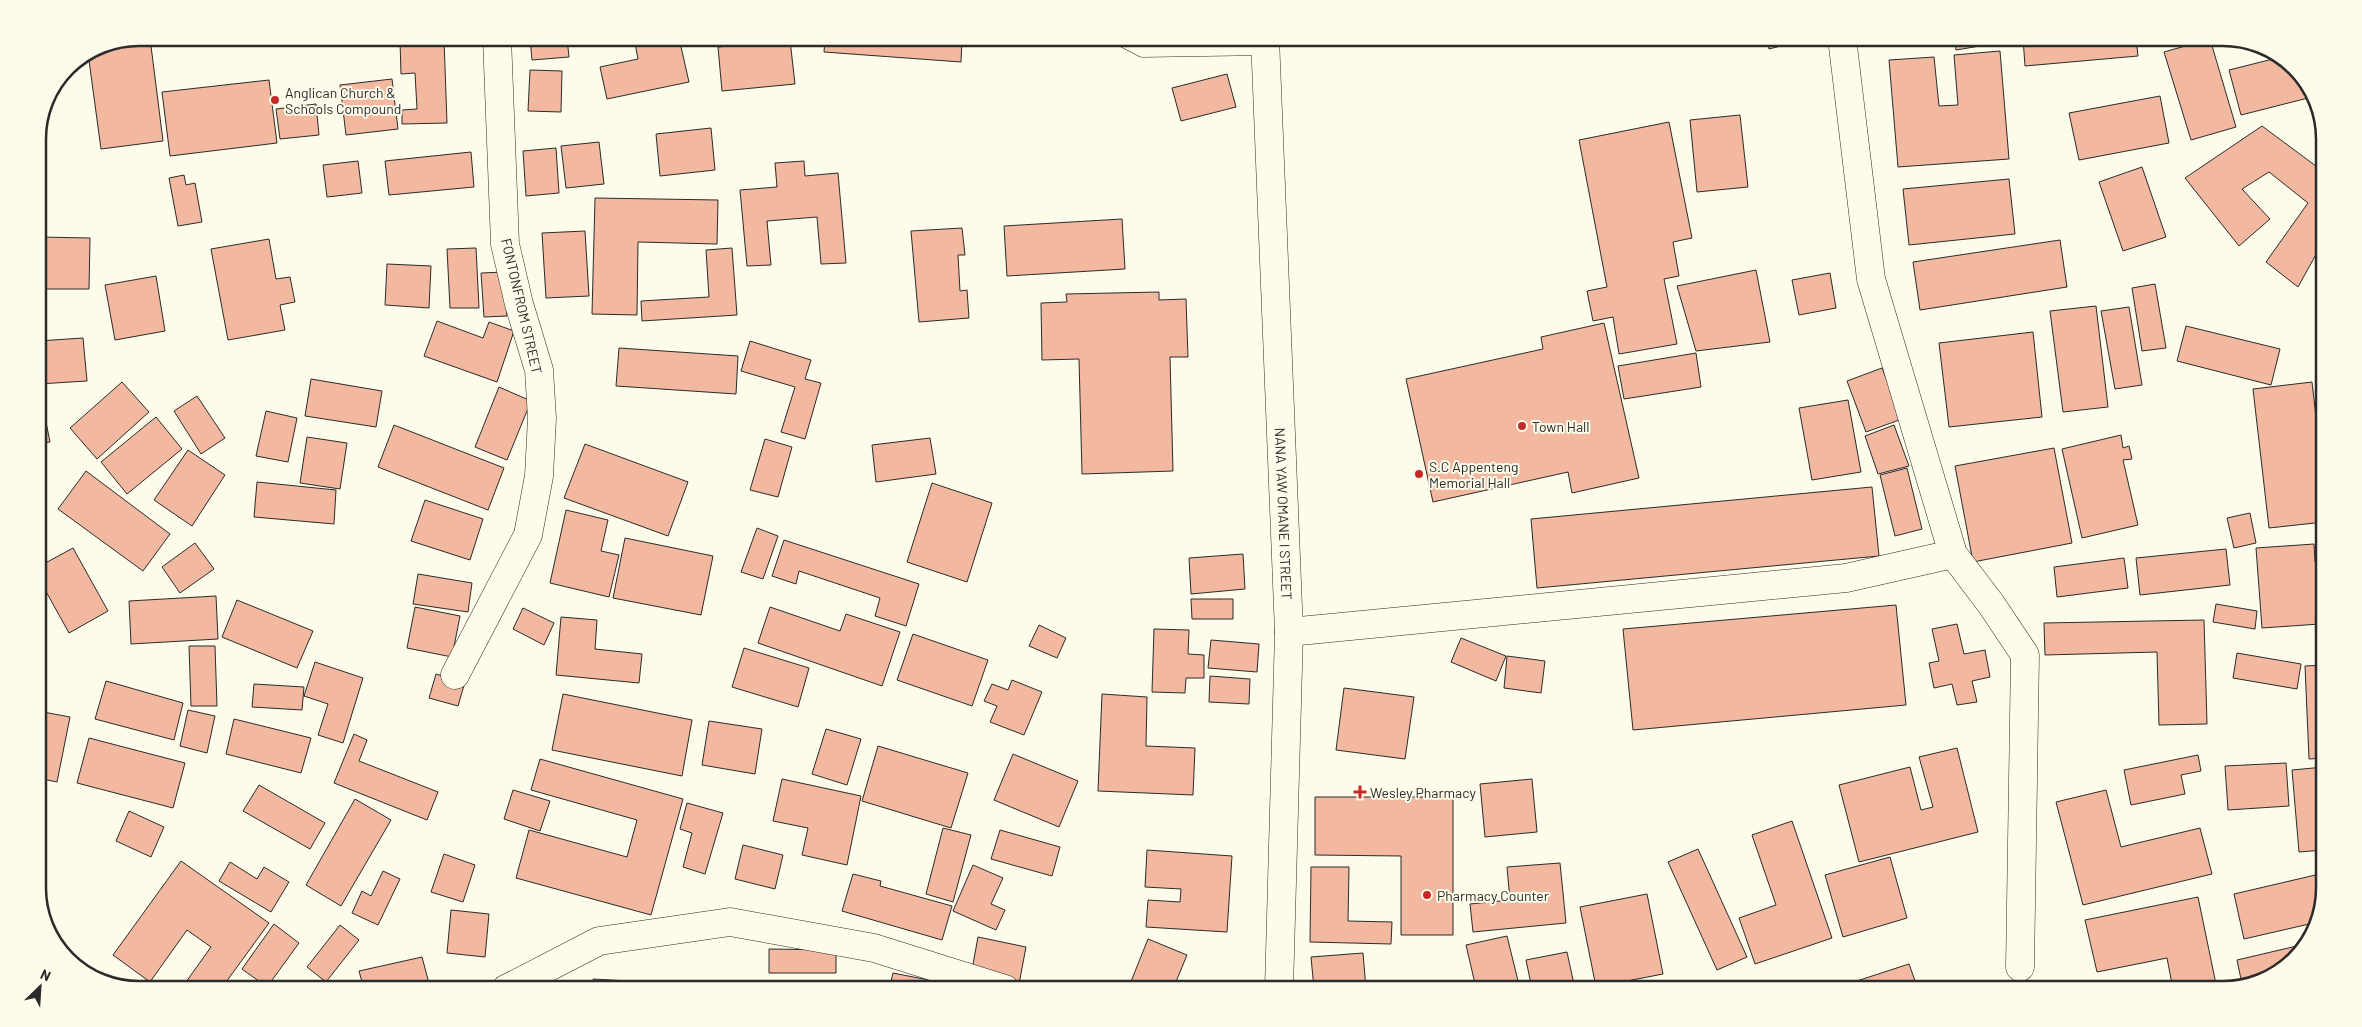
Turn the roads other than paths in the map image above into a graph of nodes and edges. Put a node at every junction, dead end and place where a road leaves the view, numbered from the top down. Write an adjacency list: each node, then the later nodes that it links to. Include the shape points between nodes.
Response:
1 (497, 46): 8 (street, FONTONFROM STREET, via 505,244 539,370 542,418 539,476 528,535)
2 (1139, 46): 3 (lane)
3 (1184, 46)
4 (1266, 46): 7 (street, NANA YAW OMANE I STREET)
5 (1843, 46): 6 (street, via 1871,279)
6 (1953, 554): 7 (street, via 1846,578); 9 (street, via 2025,655)
7 (1289, 632): 12 (street, NANA YAW OMANE I STREET)
8 (455, 675)
9 (2020, 967)
10 (523, 981): 11 (street, via 598,941 730,922 874,948)
11 (977, 981)
12 (1279, 981)

